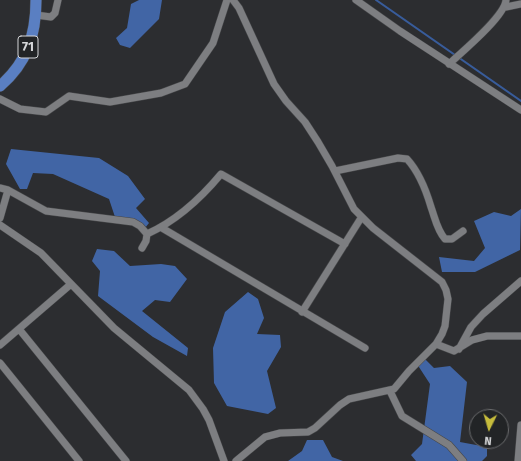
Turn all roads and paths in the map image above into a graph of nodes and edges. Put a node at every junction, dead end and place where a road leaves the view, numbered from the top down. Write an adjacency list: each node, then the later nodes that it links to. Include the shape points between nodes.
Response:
1 (36, 0): 8 (main road, 71)
2 (58, 0): 8 (street, via 55,13 51,17)
3 (227, 0): 11 (street, via 211,47 185,84 180,87 110,102 69,96 46,112 20,109)
4 (233, 0): 13 (street, via 274,84 305,122)
5 (356, 0): 9 (street)
6 (506, 4): 7 (street); 9 (street)
7 (521, 4)
8 (36, 15): 10 (main road, 71, via 32,38 23,61)
9 (449, 64): 12 (street)
10 (0, 86)
11 (0, 98)
12 (521, 110)
13 (335, 172): 17 (street, via 345,195); 20 (street, via 398,158 407,159 416,169 439,232 445,239 452,239)
14 (0, 188): 15 (street)
15 (8, 190): 16 (street); 21 (street, via 46,211 133,222)
16 (0, 218)
17 (361, 218): 22 (street); 29 (street, via 442,282 448,299 445,326)
18 (0, 225): 25 (street, via 41,253)
19 (162, 228): 21 (street); 22 (street, via 203,195 221,174); 26 (street)
20 (463, 231)
21 (147, 234): 23 (street)
22 (344, 244): 26 (street)
23 (142, 248)
24 (521, 281): 32 (street, via 483,314 472,327)
25 (71, 284): 27 (street); 38 (street, via 114,328 189,390 203,409)
26 (302, 312): 31 (street)
27 (19, 329): 30 (street); 37 (street)
28 (521, 336): 32 (street, via 487,336 472,340)
29 (436, 344): 32 (street, via 447,350); 34 (street, via 394,389)
30 (0, 345)
31 (365, 348)
32 (460, 349)
33 (0, 362): 36 (street)
34 (390, 390): 39 (street, via 349,399 308,432 280,433 265,437); 40 (street, via 402,416 449,445)
35 (521, 424): 41 (street)
36 (79, 461)
37 (126, 461)
38 (224, 461)
39 (236, 461)
40 (463, 461)
41 (518, 461)

